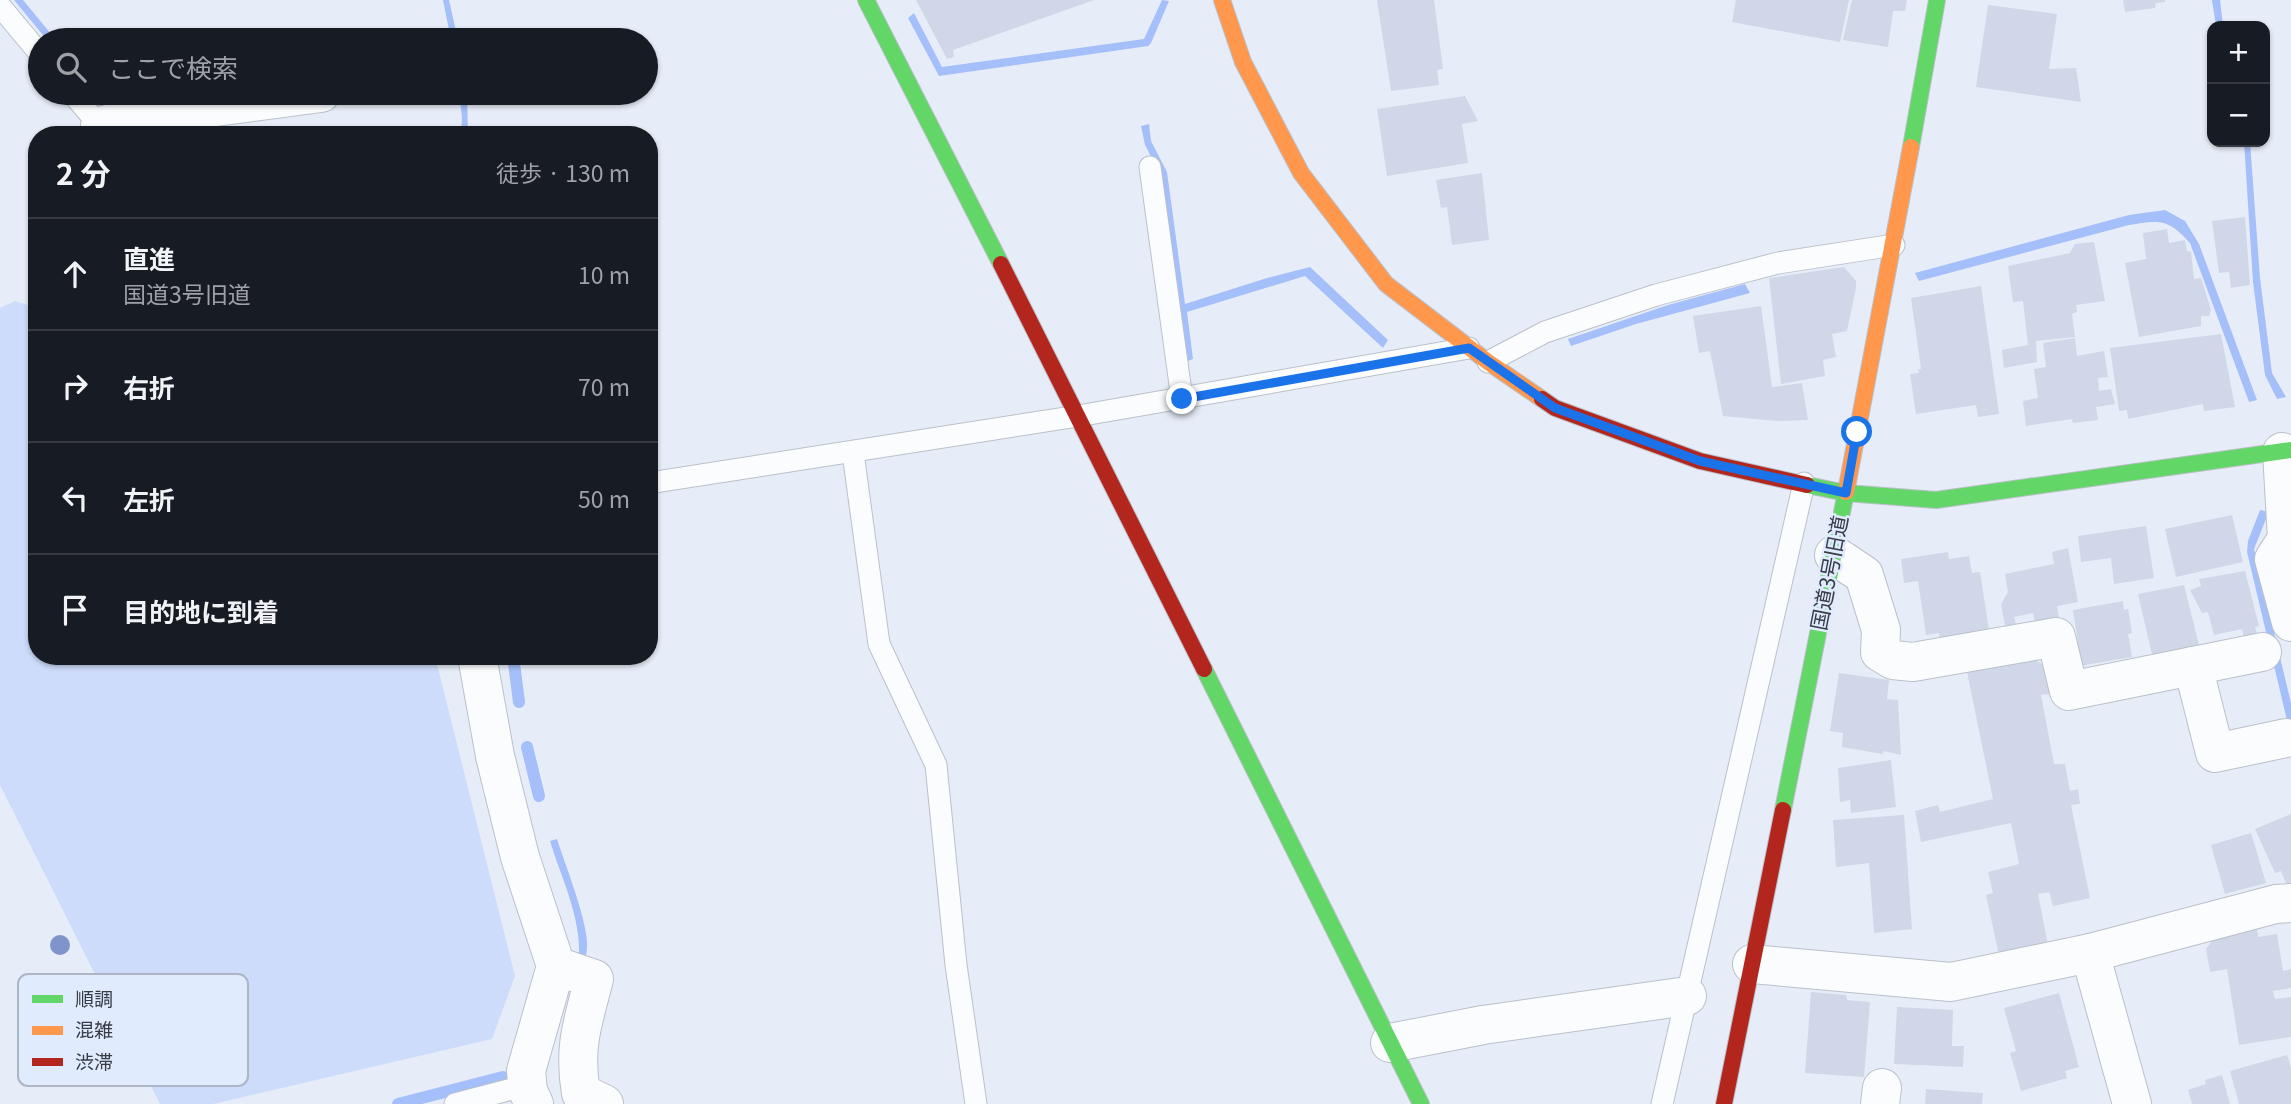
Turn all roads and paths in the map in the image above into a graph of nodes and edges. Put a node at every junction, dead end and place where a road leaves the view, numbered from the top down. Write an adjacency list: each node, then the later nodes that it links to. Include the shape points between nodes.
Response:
1 (866, 0): 16 (street)
2 (1222, 0): 13 (street, via 1242,62 1301,173 1386,284)
3 (1937, 0): 12 (street, 国道3号旧道)
4 (0, 6): 5 (lane)
5 (9, 28): 6 (lane)
6 (28, 44)
7 (82, 105): 9 (lane)
8 (231, 105): 10 (street, via 126,119)
9 (100, 126)
10 (111, 126)
11 (1150, 167): 15 (lane)
12 (1894, 245): 14 (lane, via 1778,262 1656,295 1545,332); 21 (street, 国道3号旧道)
13 (1469, 348): 14 (street); 15 (lane)
14 (1488, 362): 20 (street, via 1555,408 1700,461)
15 (1182, 399): 16 (lane)
16 (1079, 416): 18 (lane); 33 (street)
17 (2287, 451): 21 (street, via 1936,500); 23 (street, via 2287,539 2274,559)
18 (853, 453): 19 (lane); 37 (lane, via 879,644 936,765 956,965)
19 (658, 483)
20 (1804, 484): 21 (street); 32 (lane)
21 (1846, 493): 22 (street, 国道3号旧道)
22 (1834, 555): 26 (street, via 1864,575 1881,630 1880,652 1893,660 1913,662 2056,637 2069,691); 30 (street, 国道3号旧道)
23 (2291, 622)
24 (2262, 652): 26 (street)
25 (480, 665): 31 (street, via 495,756 520,858)
26 (2193, 666): 27 (street, via 2215,753)
27 (2286, 738)
28 (2291, 903): 29 (street)
29 (2090, 953): 30 (street, via 1951,982); 41 (street)
30 (1752, 964): 40 (street, 国道3号旧道)
31 (556, 966): 34 (street, via 526,1071); 36 (street, via 594,979 577,1046 577,1072 581,1093)
32 (1687, 996): 33 (street); 39 (lane)
33 (1390, 1043): 38 (street)
34 (531, 1094): 35 (lane)
35 (456, 1104)
36 (604, 1104)
37 (976, 1104)
38 (1421, 1104)
39 (1662, 1104)
40 (1724, 1104)
41 (2132, 1104)

